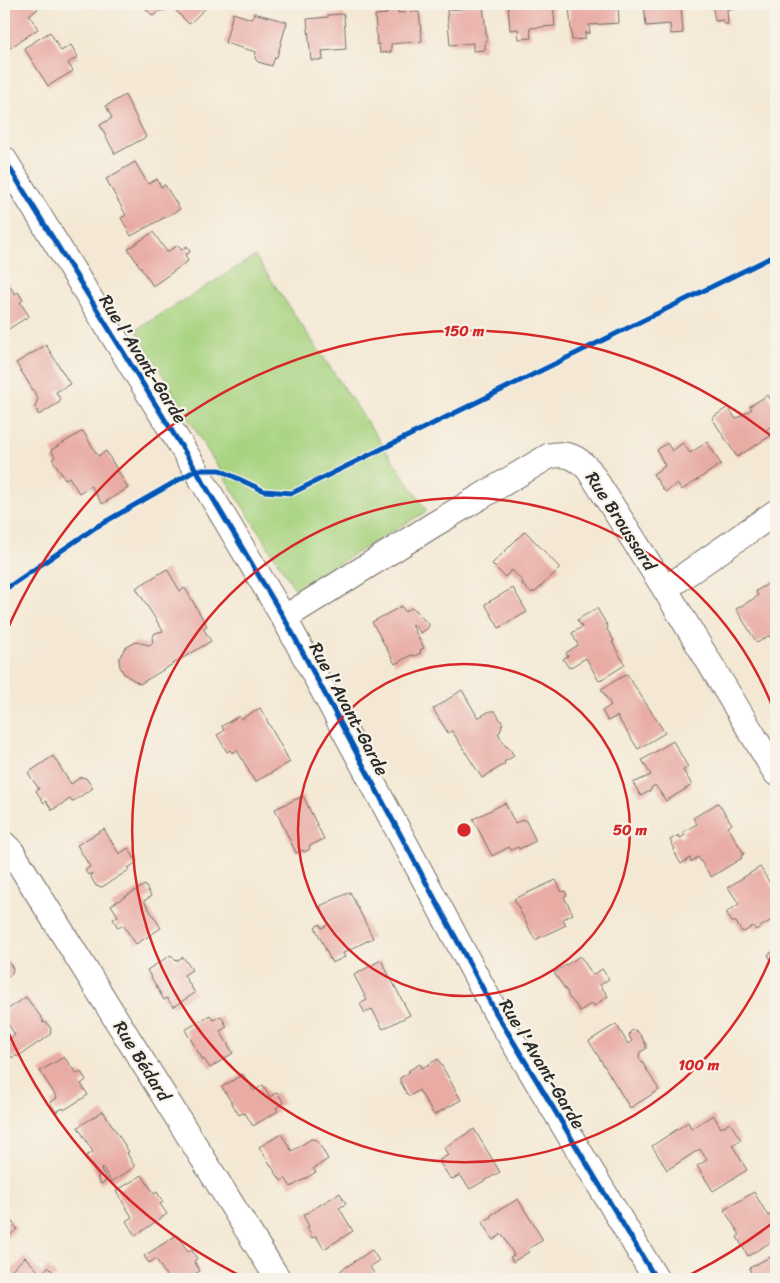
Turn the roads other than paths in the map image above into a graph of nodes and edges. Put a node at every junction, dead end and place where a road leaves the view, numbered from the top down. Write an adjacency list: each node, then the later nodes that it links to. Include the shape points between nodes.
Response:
1 (4, 159): 4 (street, Rue l'Avant-Garde)
2 (776, 512): 3 (street)
3 (665, 589): 4 (street, Rue Broussard, via 589,470 574,457 558,454 432,525); 5 (street, Rue Broussard)
4 (284, 618): 8 (street, Rue l'Avant-Garde, via 496,1013)
5 (776, 774)
6 (4, 844): 7 (street, Rue Bédard, via 12,852)
7 (278, 1279)
8 (656, 1279)

